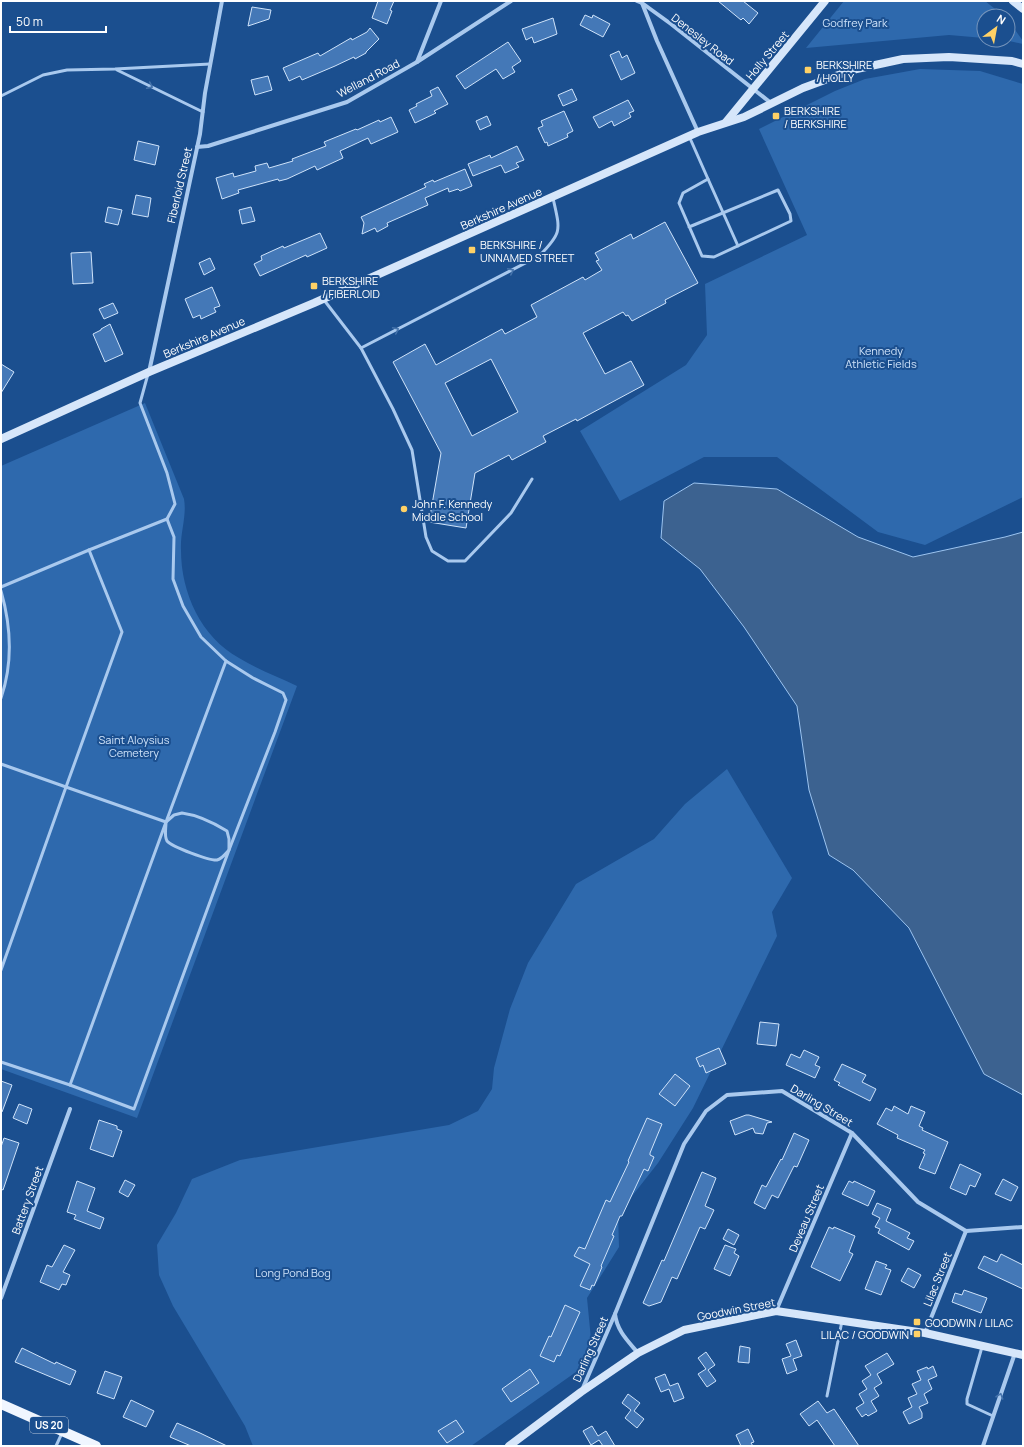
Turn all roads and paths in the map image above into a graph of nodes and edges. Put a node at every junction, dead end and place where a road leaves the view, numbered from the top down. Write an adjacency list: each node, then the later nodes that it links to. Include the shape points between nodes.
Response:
1 (222, 1): 10 (street, Fiberloid Street)
2 (441, 1): 9 (street)
3 (511, 1): 9 (street, Welland Road)
4 (637, 1): 7 (street, Denesley Road)
5 (825, 1): 13 (main road, Holly Street)
6 (1013, 1): 8 (main road)
7 (641, 2): 13 (street, Denesley Road); 18 (street)
8 (1023, 9)
9 (417, 62): 20 (street, Welland Road, via 348,102 208,146)
10 (210, 64): 12 (lane); 16 (street, Fiberloid Street)
11 (1023, 64): 15 (main road, Berkshire Avenue, via 949,56 903,59 852,70 803,88)
12 (115, 69): 14 (lane, via 67,70 43,75); 16 (lane, one-way to 16)
13 (752, 89): 15 (street, Denesley Road); 17 (main road, Holly Street)
14 (1, 96)
15 (771, 104): 17 (main road, Berkshire Avenue)
16 (203, 112): 20 (street, Fiberloid Street)
17 (726, 123): 18 (main road, Berkshire Avenue)
18 (698, 132): 19 (main road, Berkshire Avenue)
19 (689, 136): 21 (lane); 22 (main road, Berkshire Avenue)
20 (197, 147): 28 (street, Fiberloid Street)
21 (708, 179): 23 (lane); 24 (lane, via 683,193 679,203)
22 (552, 197): 26 (main road, Berkshire Avenue); 27 (lane, one-way to 22, via 539,256 554,241 559,225)
23 (724, 213): 24 (lane); 25 (lane); 25 (lane, via 778,190 790,214 791,221)
24 (689, 227): 25 (lane, via 702,256 714,257)
25 (738, 246)
26 (324, 299): 27 (lane); 28 (main road, Berkshire Avenue)
27 (361, 348): 30 (lane, via 412,450 426,537 432,551 448,561 465,561 511,512)
28 (149, 372): 29 (main road, Berkshire Avenue); 31 (lane, via 140,403 167,473 175,504)
29 (1, 440)
30 (532, 479)
31 (167, 519): 32 (lane); 35 (lane, via 174,537 174,579 184,606 201,637)
32 (89, 550): 33 (lane); 38 (lane, via 122,632)
33 (1, 587)
34 (1, 591): 36 (lane, via 9,636 8,664)
35 (226, 661): 39 (lane); 40 (lane, via 283,694 286,700)
36 (1, 698)
37 (1, 764): 38 (lane)
38 (66, 787): 39 (lane); 41 (lane)
39 (166, 822): 40 (lane, via 174,815 182,813 221,827 227,831); 40 (lane, via 165,837 174,846 216,860 221,859); 43 (lane)
40 (229, 850): 43 (lane, via 134,1109)
41 (1, 970)
42 (1, 1062): 43 (lane)
43 (70, 1085)
44 (70, 1109): 48 (street, Battery Street)
45 (852, 1133): 47 (street, Darling Street, via 918,1202); 49 (street, Deveau Street); 50 (street, Darling Street, via 782,1091 727,1095 706,1110 684,1144)
46 (1023, 1227): 47 (street)
47 (966, 1231): 52 (street, Lilac Street)
48 (1, 1298)
49 (776, 1311): 51 (main road, Goodwin Street); 54 (main road, Goodwin Street, via 684,1330)
50 (615, 1314): 54 (street, Darling Street, via 620,1332); 56 (street, Darling Street)
51 (842, 1321): 52 (main road, Goodwin Street); 57 (lane)
52 (925, 1333): 53 (main road, Goodwin Street)
53 (983, 1346): 55 (main road, Goodwin Street); 59 (lane, via 967,1404)
54 (638, 1354): 56 (main road, Goodwin Street)
55 (1019, 1354): 59 (street, one-way to 55)
56 (581, 1392): 63 (main road, Goodwin Street)
57 (826, 1396)
58 (1, 1404): 60 (main road, US 20)
59 (993, 1416): 64 (street)
60 (63, 1431): 61 (lane); 62 (main road, US 20)
61 (56, 1446)
62 (96, 1446)
63 (509, 1446)
64 (983, 1446)

